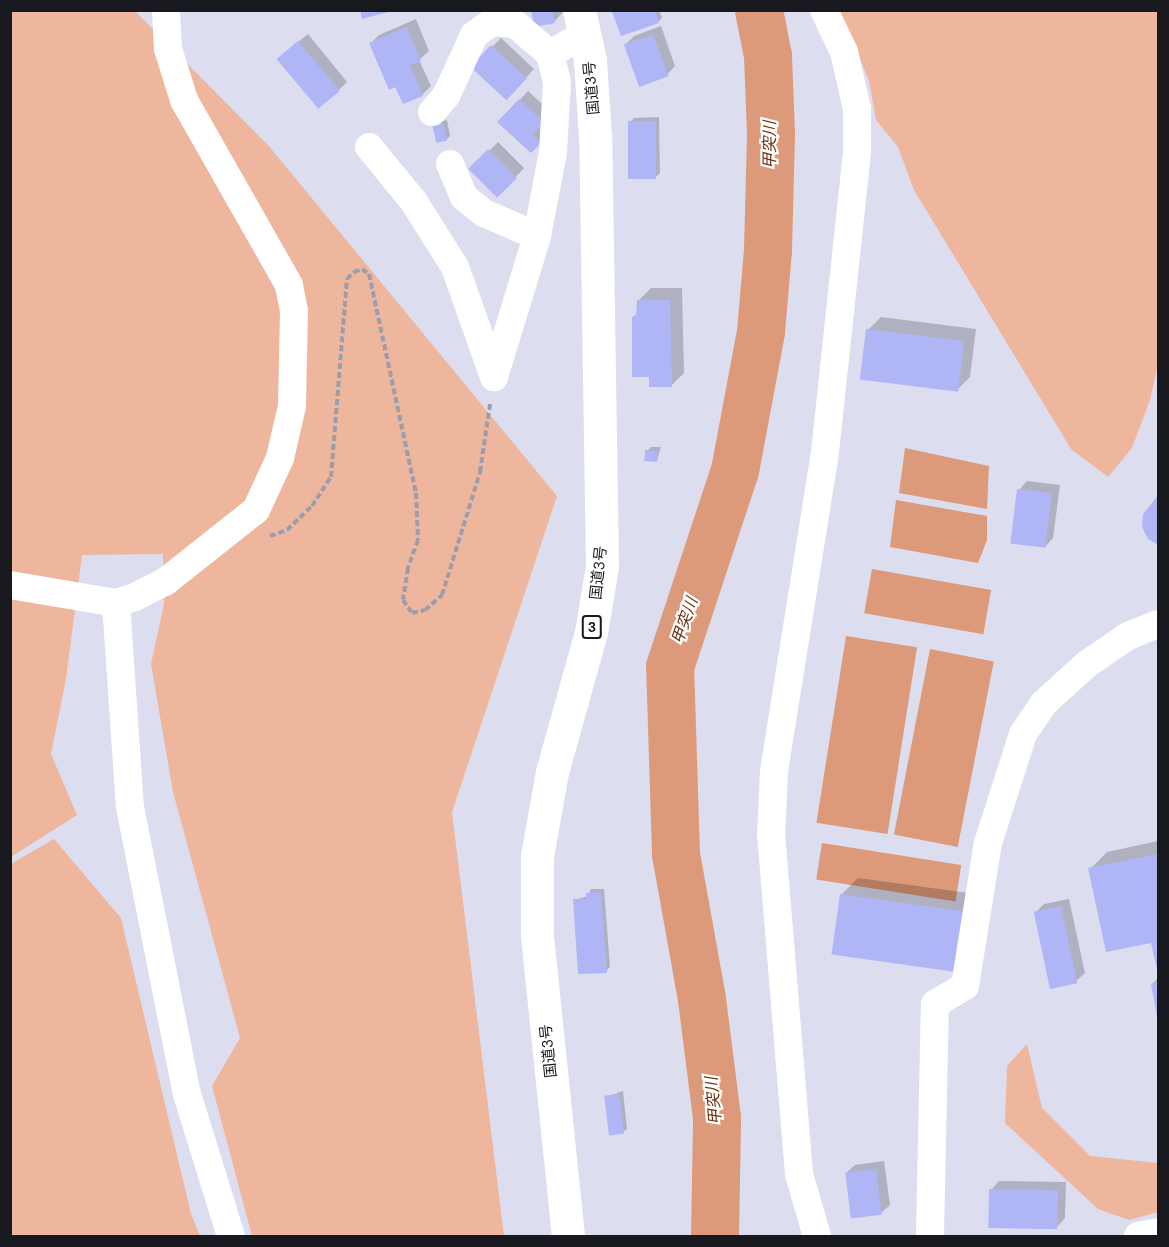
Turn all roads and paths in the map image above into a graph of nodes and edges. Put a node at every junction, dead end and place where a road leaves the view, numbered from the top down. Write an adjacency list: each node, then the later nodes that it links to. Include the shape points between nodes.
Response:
1 (166, 10): 12 (street, via 168,49 184,100 289,285 294,311 292,406 280,458 256,510 165,582)
2 (824, 10): 17 (street, via 844,52 857,109 857,151 825,452 774,771 771,835 799,1174)
3 (581, 22): 4 (street); 16 (highway, 国道3号 / 3, via 590,60 596,138 602,567 591,632 552,772 537,856 537,936)
4 (550, 54): 5 (street, via 515,24 492,22 474,35 446,96); 8 (street, via 557,82 553,152)
5 (432, 112)
6 (369, 147): 9 (street, via 414,202 455,267)
7 (450, 164): 8 (street, via 464,197 484,213)
8 (537, 236): 9 (street)
9 (494, 376): 10 (path, via 480,472 442,595 425,610 412,613 403,600 418,540 416,493 369,274 362,269 354,272 347,279 331,477 312,506 287,530)
10 (267, 537)
11 (10, 585): 12 (street)
12 (116, 603): 15 (street, via 130,807 187,1094)
13 (1158, 624): 18 (street, via 1128,636 1087,664 1044,703 1023,734 988,843 965,986 935,1004)
14 (1158, 1232): 19 (street)
15 (231, 1236)
16 (568, 1236)
17 (817, 1236)
18 (930, 1236)
19 (1138, 1236)

